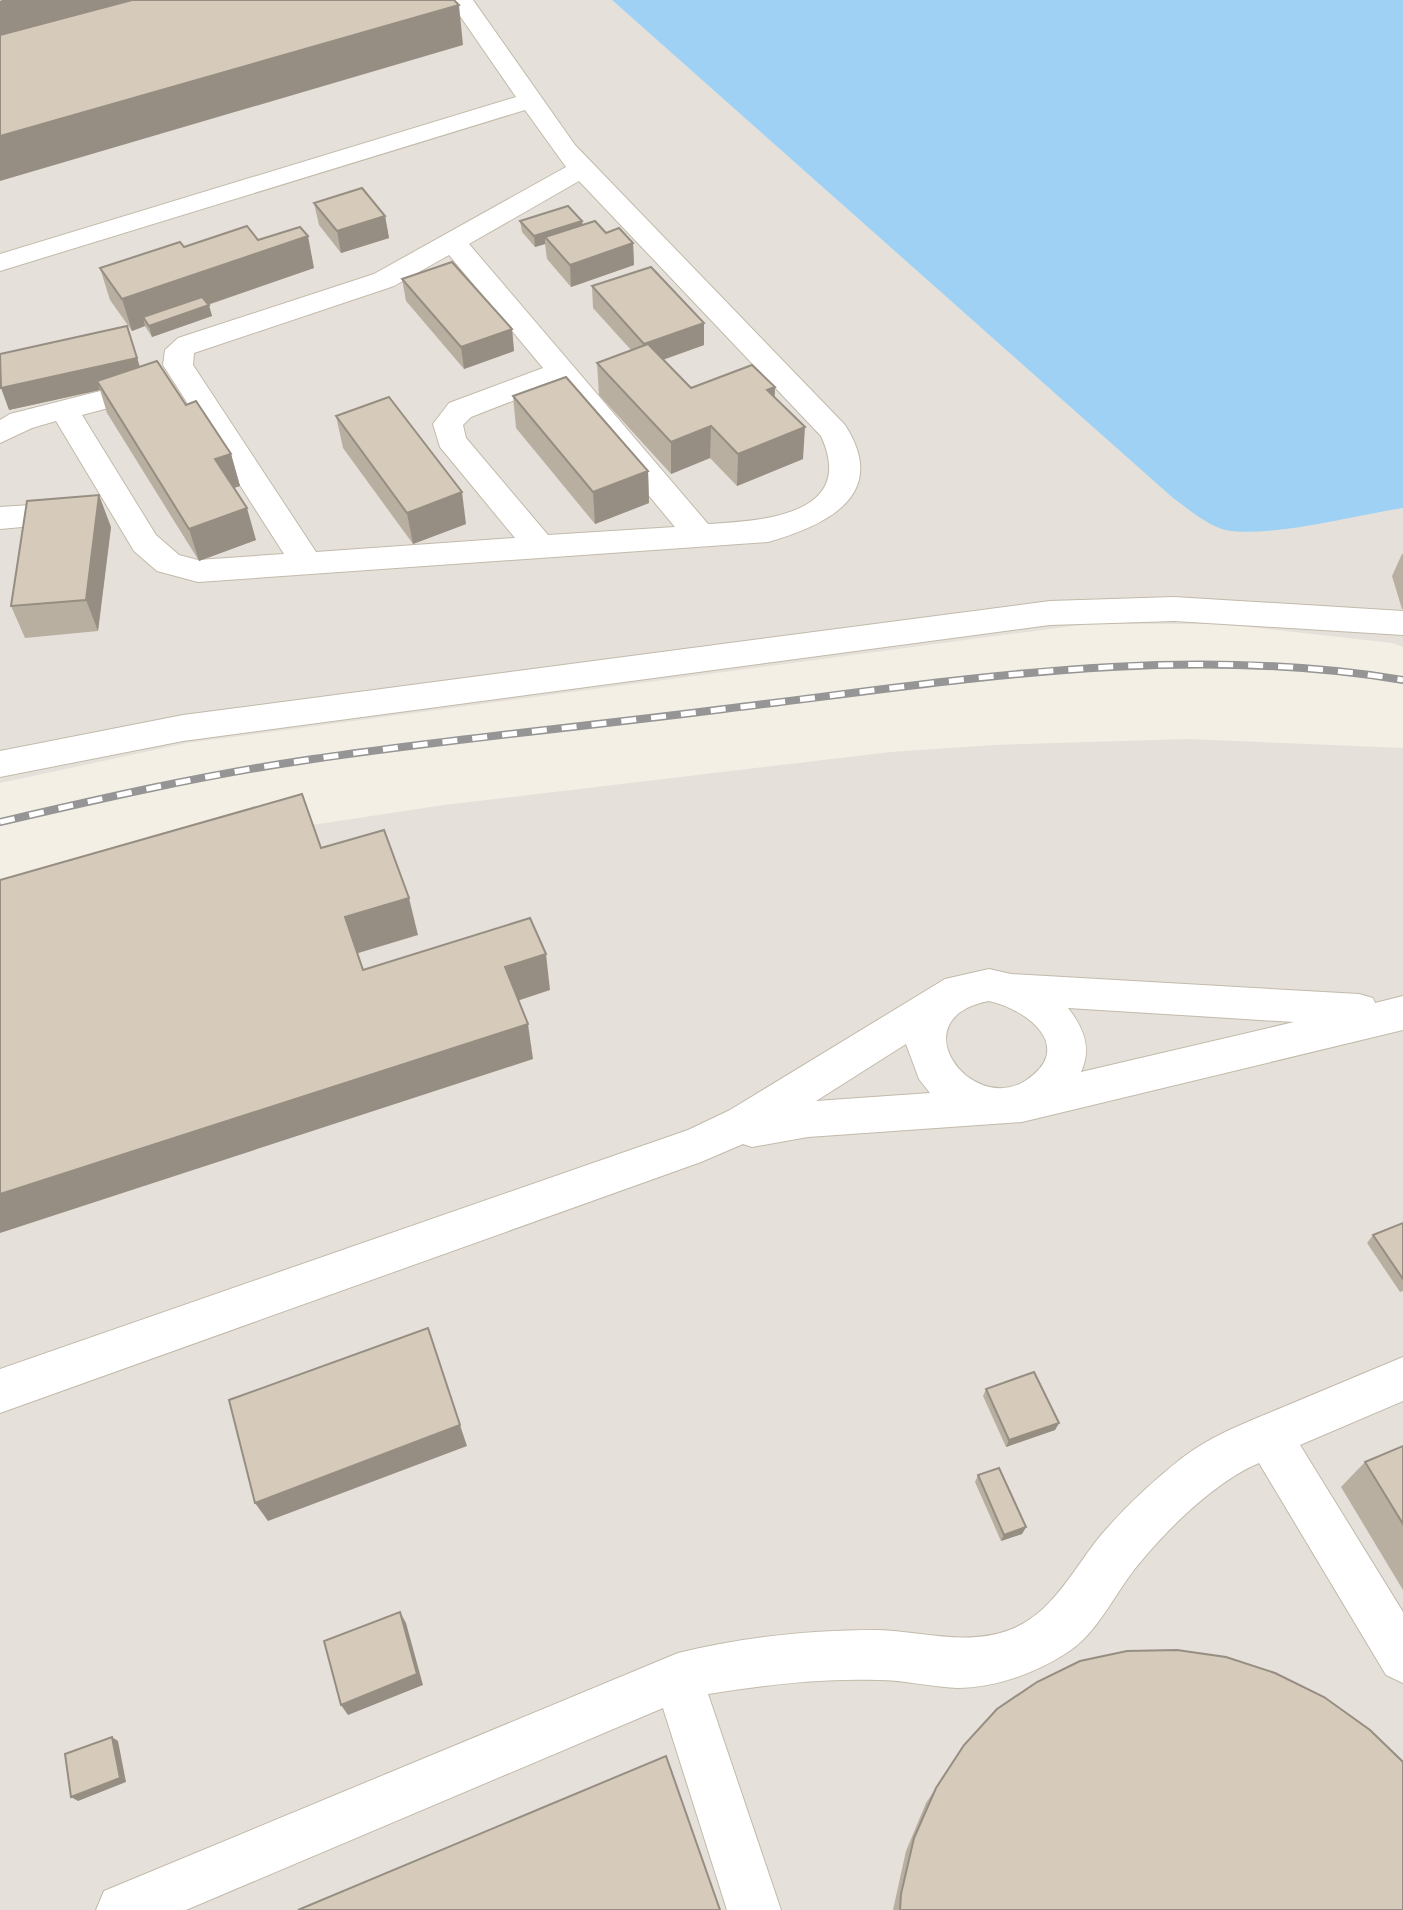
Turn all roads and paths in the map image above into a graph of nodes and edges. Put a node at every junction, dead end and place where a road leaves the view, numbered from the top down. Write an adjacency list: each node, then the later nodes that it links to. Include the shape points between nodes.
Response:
1 (461, 0): 2 (lane)
2 (533, 100): 3 (lane); 5 (lane)
3 (582, 169): 4 (lane); 12 (lane, via 842,444 846,472 842,485 822,510 788,527)
4 (453, 242): 6 (lane); 7 (lane, via 384,280 188,344 177,357)
5 (0, 263)
6 (561, 371): 12 (lane); 13 (lane, via 460,410 448,424 452,440)
7 (185, 376): 8 (lane); 14 (lane)
8 (65, 411): 9 (lane, via 21,421); 10 (lane)
9 (0, 433)
10 (125, 510): 11 (lane); 14 (lane, via 155,554 182,568 215,571)
11 (0, 518)
12 (701, 537): 13 (lane)
13 (541, 548): 14 (lane)
14 (308, 565)
15 (1403, 623): 16 (lane, via 1174,610 1050,613 183,728)
16 (0, 764)
17 (1003, 987): 18 (lane, via 963,990); 19 (lane); 20 (lane, via 1042,1003 1065,1034 1069,1052 1056,1085)
18 (946, 999): 20 (lane, via 927,1028 931,1064 959,1094); 21 (lane, via 745,1123)
19 (1403, 1011): 20 (lane)
20 (1011, 1105): 21 (lane, via 788,1121)
21 (676, 1153): 23 (lane)
22 (1403, 1380): 24 (lane)
23 (0, 1391)
24 (1269, 1437): 25 (lane); 26 (lane, via 1231,1452 1170,1497 1116,1553 1075,1612 1052,1634 1023,1650 991,1660 958,1663 880,1655 793,1656)
25 (1403, 1658)
26 (678, 1678): 27 (lane); 28 (lane)
27 (123, 1910)
28 (754, 1910)

